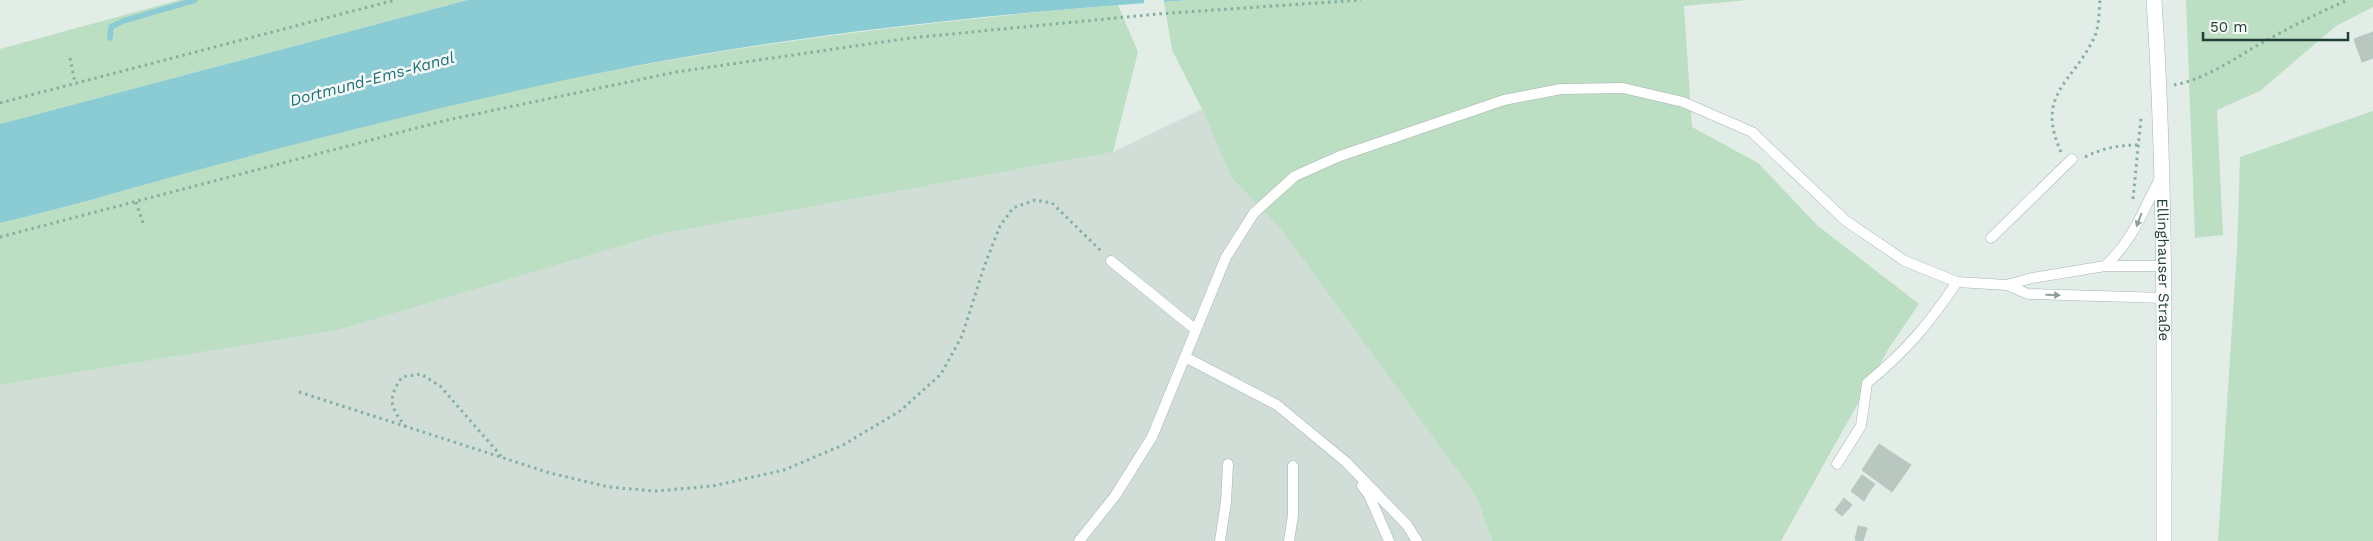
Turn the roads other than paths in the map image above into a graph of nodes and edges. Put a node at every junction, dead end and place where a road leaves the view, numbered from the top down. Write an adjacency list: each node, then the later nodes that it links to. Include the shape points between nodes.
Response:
1 (2154, 0): 3 (main road, Ellinghauser Straße)
2 (2072, 159): 4 (lane)
3 (2162, 176): 6 (lane, one-way to 6, via 2136,230); 7 (main road, Ellinghauser Straße)
4 (1991, 238)
5 (1111, 261): 11 (lane)
6 (2106, 266): 7 (lane); 9 (lane)
7 (2163, 266): 10 (main road, Ellinghauser Straße)
8 (1957, 282): 9 (lane); 11 (lane, via 1905,261 1846,221 1752,132 1684,102 1623,88 1561,89 1504,100 1340,156 1295,176 1254,213 1236,238); 15 (lane, via 1933,319 1902,354 1867,383 1861,426)
9 (2007, 285): 10 (lane, one-way to 10, via 2028,294)
10 (2164, 298): 22 (main road, Ellinghauser Straße)
11 (1196, 330): 12 (lane)
12 (1186, 357): 13 (lane, via 1277,405); 17 (lane, via 1152,436 1115,496)
13 (1346, 462): 20 (lane, via 1369,495); 21 (lane, via 1407,524)
14 (1228, 464): 18 (lane)
15 (1837, 464)
16 (1293, 466): 19 (lane, via 1293,514)
17 (1079, 541)
18 (1220, 541)
19 (1289, 541)
20 (1388, 541)
21 (1418, 541)
22 (2164, 541)

